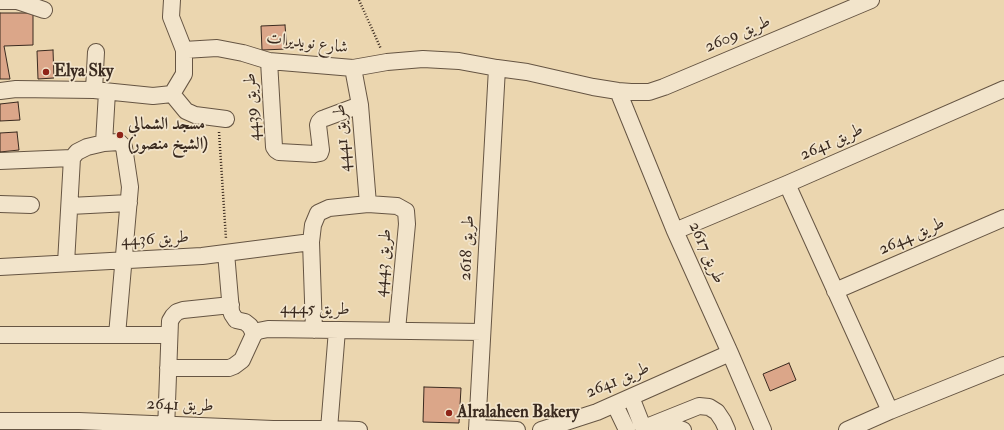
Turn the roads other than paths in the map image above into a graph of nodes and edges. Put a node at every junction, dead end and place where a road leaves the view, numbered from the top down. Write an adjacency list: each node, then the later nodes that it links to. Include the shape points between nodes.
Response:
1 (17, 0): 4 (street); 5 (street)
2 (172, 0): 6 (street, via 171,17)
3 (871, 0): 14 (street, طريق 2609, via 664,87 649,92)
4 (0, 1)
5 (44, 10)
6 (184, 50): 8 (street, شارع نويديرات, via 217,48); 15 (street, via 184,74)
7 (96, 52): 13 (street)
8 (269, 61): 9 (street, شارع نويديرات); 16 (street, طريق 4439, via 274,147 279,152 320,153 319,122)
9 (353, 68): 10 (street, شارع نويديرات, via 423,59 452,60); 16 (street, طريق 4441)
10 (497, 68): 14 (street, شارع نويديرات); 39 (street, طريق 2618)
11 (1004, 89): 21 (street, طريق 2641)
12 (0, 91): 13 (street)
13 (100, 91): 15 (street, via 153,96); 18 (street)
14 (618, 91): 28 (street, طريق 2617)
15 (172, 94): 17 (street, طريق 4439, via 190,113)
16 (360, 105): 24 (street, طريق 4441)
17 (222, 118)
18 (104, 143): 19 (street, via 87,147); 22 (street, via 119,142 124,147 130,187)
19 (72, 158): 20 (street); 26 (street)
20 (0, 161)
21 (787, 184): 28 (street, طريق 2641); 34 (street)
22 (129, 203): 26 (street); 31 (street)
23 (0, 204): 25 (street)
24 (368, 204): 29 (street, via 329,208 318,213 313,225); 38 (street, طريق 4443, via 397,206 406,211 407,224)
25 (31, 205)
26 (70, 206): 32 (street)
27 (1004, 218): 34 (street, طريق 2644)
28 (675, 231): 44 (street, طريق 2617)
29 (311, 242): 30 (street, طريق 4436); 36 (street)
30 (226, 253): 31 (street, طريق 4436); 35 (street)
31 (124, 260): 32 (street, طريق 4436); 42 (street)
32 (66, 263): 33 (street, طريق 4436)
33 (0, 267)
34 (835, 292): 49 (street)
35 (231, 305): 40 (street, via 233,317 250,326); 43 (street, via 177,312 170,321)
36 (314, 330): 37 (street, طريق 4445); 40 (street, طريق 4445, via 268,329)
37 (337, 330): 38 (street, طريق 4445); 54 (street)
38 (396, 330): 39 (street, طريق 4445)
39 (482, 332): 55 (street, طريق 2618)
40 (254, 334): 46 (street, via 242,360 229,368)
41 (0, 335): 42 (street)
42 (117, 335): 43 (street)
43 (169, 335): 46 (street)
44 (730, 353): 47 (street, طريق 2641); 64 (street, طريق 2617)
45 (1004, 365): 49 (street)
46 (168, 368): 52 (street)
47 (631, 397): 48 (street, طريق 2641); 56 (street)
48 (615, 405): 59 (street, طريق 2641); 60 (street)
49 (890, 411): 65 (street)
50 (0, 421): 51 (street, طريق 2641)
51 (78, 425): 52 (street, طريق 2641)
52 (166, 427): 53 (street, طريق 2641)
53 (273, 429): 54 (street, طريق 2641)
54 (329, 429): 57 (street, طريق 2641)
55 (477, 429): 58 (street)
56 (644, 429): 63 (street, via 699,406 709,407 717,412)
57 (359, 430)
58 (517, 430)
59 (541, 430)
60 (627, 430)
61 (665, 430): 62 (street)
62 (683, 430)
63 (727, 430)
64 (763, 430)
65 (847, 430)

